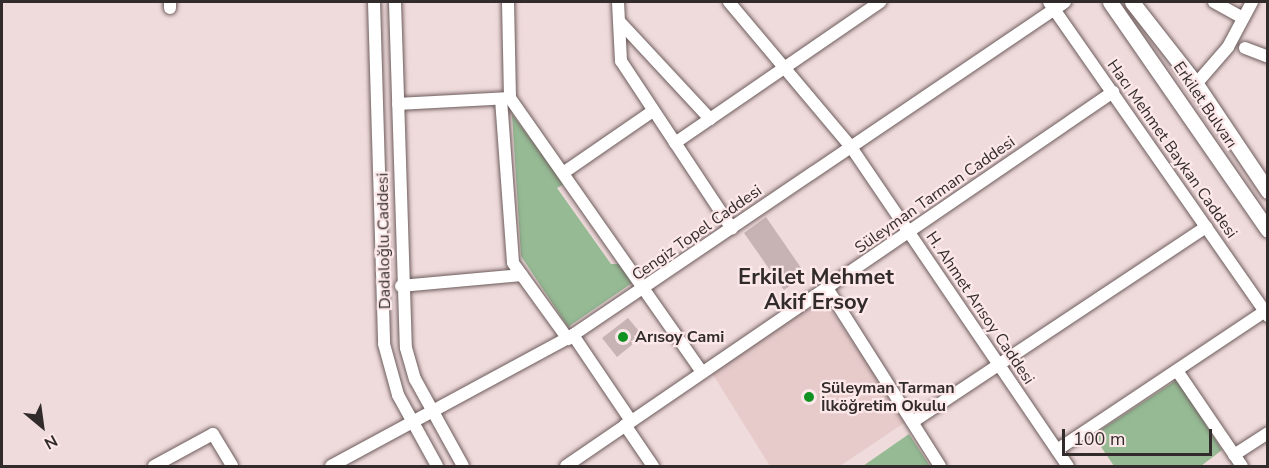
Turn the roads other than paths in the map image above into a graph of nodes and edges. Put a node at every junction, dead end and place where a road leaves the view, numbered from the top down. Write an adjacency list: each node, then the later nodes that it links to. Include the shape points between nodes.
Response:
1 (374, 2): 43 (street, Dadaloğlu Caddesi, via 384,344 393,385)
2 (395, 2): 20 (street, Dadaloğlu Caddesi)
3 (508, 2): 19 (street)
4 (618, 2): 13 (street)
5 (729, 2): 16 (street, H. Ahmet Arısoy Caddesi)
6 (880, 2): 16 (street)
7 (1110, 2): 29 (main road, Erkilet Bulvarı)
8 (1132, 2): 17 (main road, Erkilet Bulvarı)
9 (1214, 2): 12 (street)
10 (1252, 2): 12 (street)
11 (1056, 4): 18 (street, Hacı Mehmet Baykan Caddesi); 24 (street, Cengiz Topel Caddesi)
12 (1243, 18): 17 (street, via 1228,47)
13 (619, 21): 21 (street, via 621,61); 22 (street)
14 (1245, 48): 15 (street)
15 (1268, 57)
16 (786, 66): 22 (street); 24 (street, H. Ahmet Arısoy Caddesi)
17 (1196, 84): 26 (main road, Erkilet Bulvarı)
18 (1113, 92): 27 (street, Hacı Mehmet Baykan Caddesi); 30 (street, Süleyman Tarman Caddesi)
19 (506, 99): 20 (street); 25 (street); 31 (street, via 513,263)
20 (398, 104): 32 (street, Dadaloğlu Caddesi)
21 (653, 111): 23 (street); 25 (street)
22 (710, 119): 23 (street)
23 (675, 144): 28 (street)
24 (851, 147): 28 (street, Cengiz Topel Caddesi); 30 (street, H. Ahmet Arısoy Caddesi)
25 (563, 173): 33 (street)
26 (1266, 186)
27 (1206, 227): 35 (street, Hacı Mehmet Baykan Caddesi); 37 (street)
28 (732, 229): 33 (street, Cengiz Topel Caddesi)
29 (1268, 230)
30 (909, 234): 34 (street, Süleyman Tarman Caddesi); 37 (street, H. Ahmet Arısoy Caddesi)
31 (522, 275): 32 (street); 36 (street)
32 (401, 286): 40 (street, Dadaloğlu Caddesi, via 405,348)
33 (645, 288): 36 (street, Cengiz Topel Caddesi); 38 (street)
34 (827, 288): 38 (street, Süleyman Tarman Caddesi); 41 (street)
35 (1266, 314): 39 (street)
36 (571, 337): 40 (street, Cengiz Topel Caddesi); 42 (street)
37 (998, 364): 41 (street); 45 (street, H. Ahmet Arısoy Caddesi)
38 (702, 372): 42 (street, Süleyman Tarman Caddesi)
39 (1178, 372): 45 (street); 46 (street)
40 (434, 414): 43 (street, Cengiz Topel Caddesi); 51 (street, Dadaloğlu Caddesi)
41 (914, 421): 54 (street)
42 (628, 423): 52 (street, Süleyman Tarman Caddesi); 53 (street)
43 (413, 424): 49 (street, Cengiz Topel Caddesi); 50 (street, Dadaloğlu Caddesi)
44 (1268, 433): 46 (street)
45 (1057, 450): 55 (street, H. Ahmet Arısoy Caddesi)
46 (1234, 455): 56 (street)
47 (153, 466): 48 (street, via 213,434)
48 (232, 466)
49 (332, 466)
50 (437, 466)
51 (463, 466)
52 (566, 466)
53 (652, 466)
54 (939, 466)
55 (1068, 466)
56 (1242, 466)

